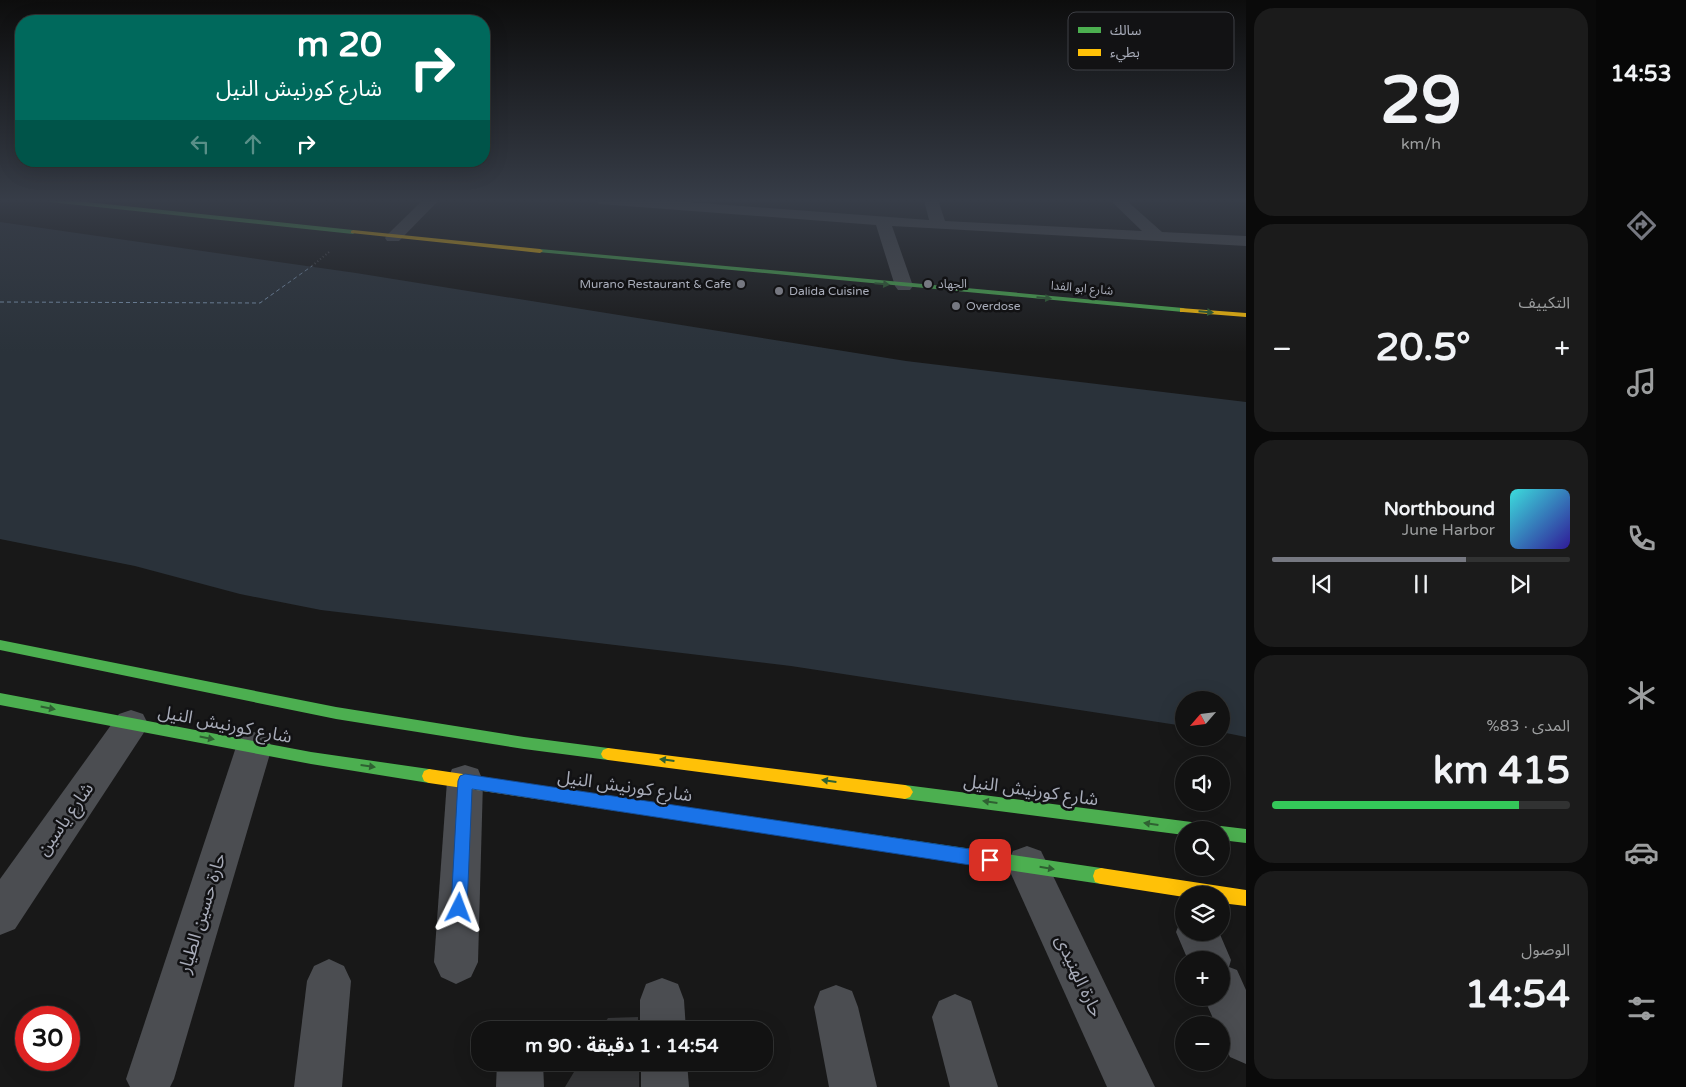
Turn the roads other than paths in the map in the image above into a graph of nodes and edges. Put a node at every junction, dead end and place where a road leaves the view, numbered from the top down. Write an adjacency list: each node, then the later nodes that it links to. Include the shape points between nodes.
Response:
1 (528, 251): 3 (street, شارع ابو الفدا, one-way to 3)
2 (892, 251): 3 (street)
3 (904, 286): 4 (street, شارع ابو الفدا, one-way to 4)
4 (1246, 315)
5 (0, 645): 10 (street, شارع كورنيش النيل, one-way to 5, via 524,743 336,713)
6 (0, 699): 7 (street, شارع كورنيش النيل, one-way to 7)
7 (131, 724): 8 (street, شارع كورنيش النيل, one-way to 8); 17 (street, شارع ياسين)
8 (254, 747): 9 (street, شارع كورنيش النيل, one-way to 9); 26 (street, حارة حسين الطيار)
9 (465, 781): 13 (street, شارع كورنيش النيل); 18 (street)
10 (1175, 827)
11 (1230, 834): 12 (street)
12 (1246, 836)
13 (1027, 865): 14 (street, شارع كورنيش النيل, one-way to 14); 32 (street, حارة الهنيدى)
14 (1175, 894)
15 (1230, 897): 16 (street, شارع كورنيش النيل)
16 (1246, 898)
17 (0, 914)
18 (456, 962)
19 (329, 981): 27 (street)
20 (1230, 1006): 23 (street)
21 (836, 1007): 30 (street)
22 (955, 1016): 31 (street)
23 (1246, 1042)
24 (520, 1071): 28 (street)
25 (664, 1071): 29 (street)
26 (150, 1078)
27 (318, 1087)
28 (520, 1087)
29 (665, 1087)
30 (853, 1087)
31 (974, 1087)
32 (1131, 1087)

